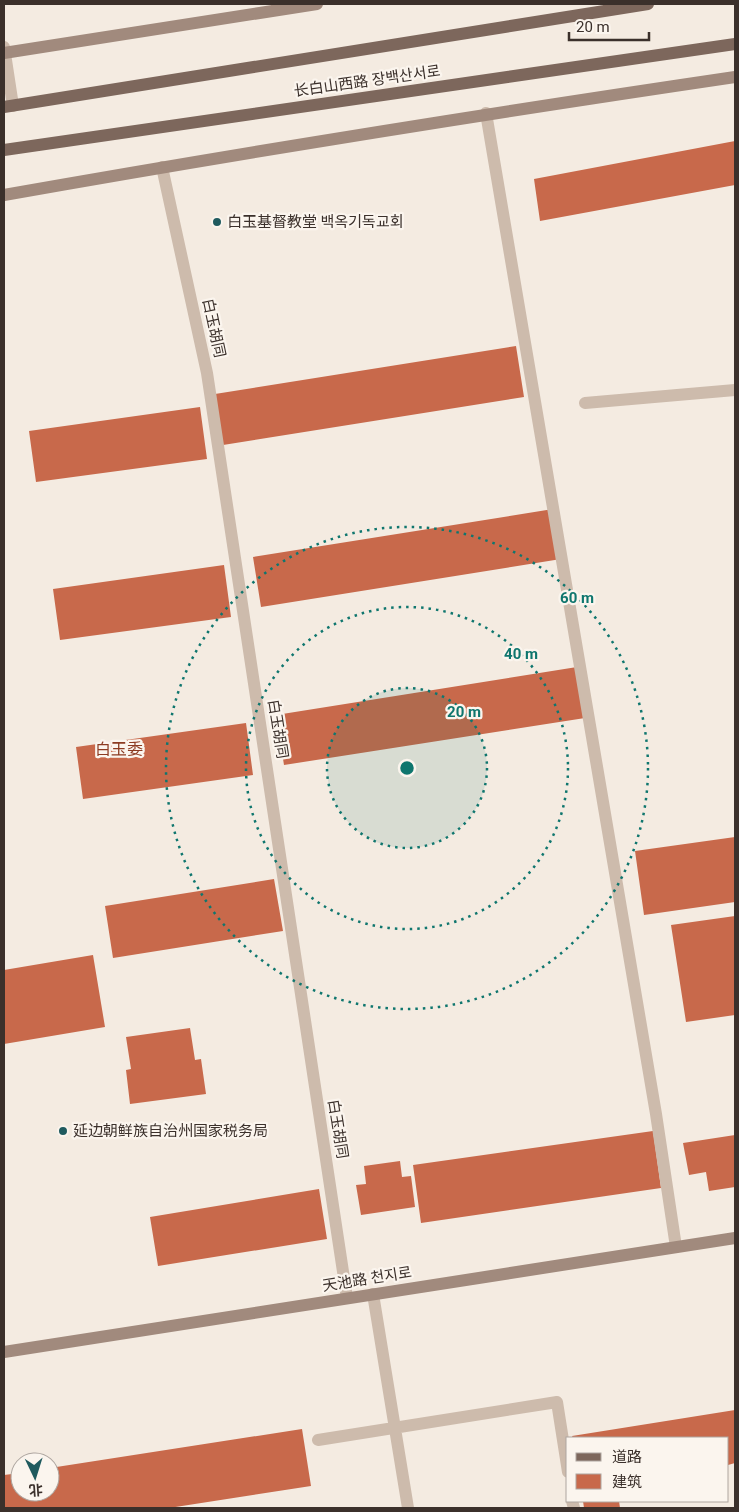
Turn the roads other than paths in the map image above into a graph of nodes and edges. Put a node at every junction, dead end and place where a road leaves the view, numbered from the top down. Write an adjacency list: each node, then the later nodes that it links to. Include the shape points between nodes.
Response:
1 (317, 4): 4 (street)
2 (648, 4): 6 (main road, 长白山西路 장백산서로)
3 (735, 44): 8 (main road, 长白山西路 장백산서로)
4 (4, 51): 6 (street)
5 (735, 77): 7 (street)
6 (9, 107)
7 (486, 114): 9 (street); 14 (street, via 655,1104)
8 (4, 150)
9 (162, 167): 10 (street); 16 (street, 白玉胡同, via 208,372)
10 (4, 195)
11 (735, 390): 12 (street)
12 (585, 403)
13 (735, 1238): 14 (street, 天池路 천지로)
14 (676, 1247): 15 (street, 天池路 천지로)
15 (373, 1294): 16 (street, 天池路 천지로); 18 (street)
16 (347, 1298): 17 (street, 天池路 천지로)
17 (4, 1352)
18 (395, 1428): 19 (street); 20 (street, via 556,1402); 21 (street)
19 (318, 1440)
20 (566, 1460)
21 (408, 1508)

